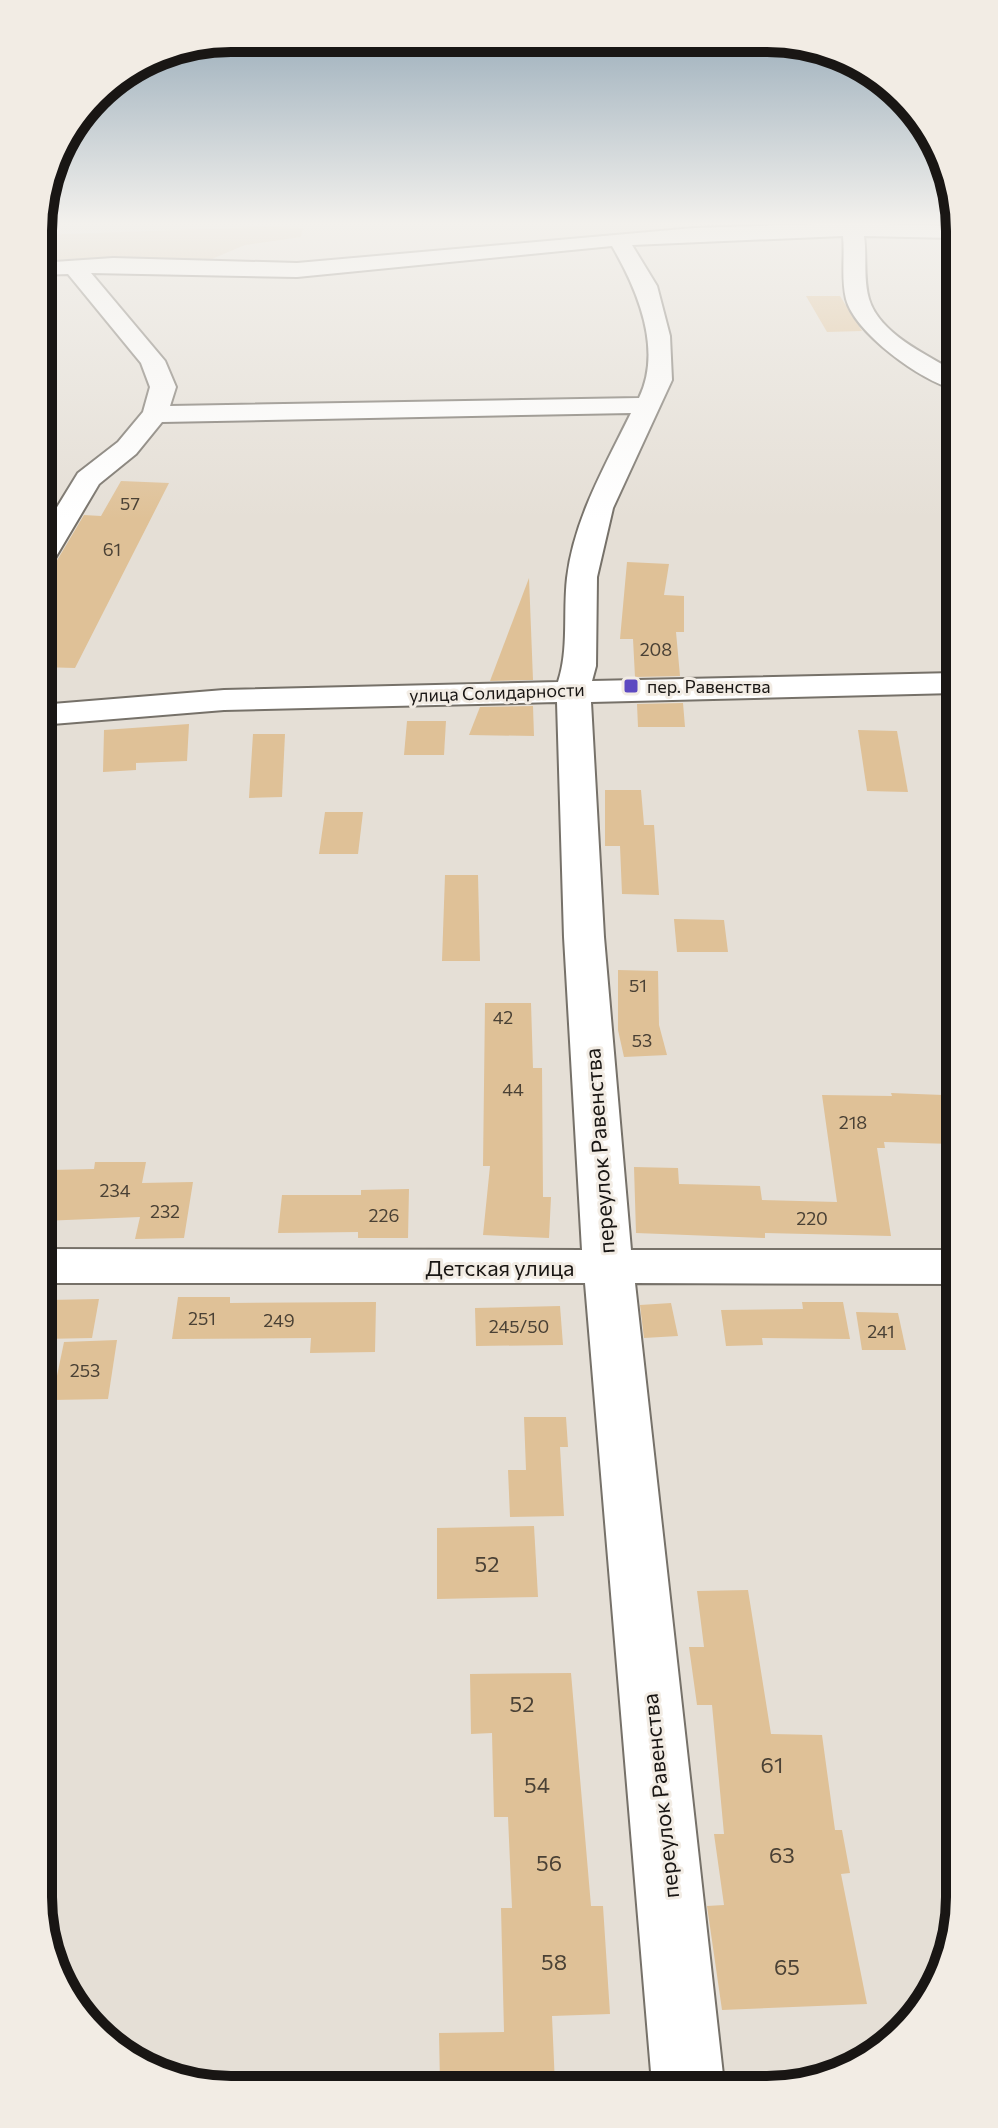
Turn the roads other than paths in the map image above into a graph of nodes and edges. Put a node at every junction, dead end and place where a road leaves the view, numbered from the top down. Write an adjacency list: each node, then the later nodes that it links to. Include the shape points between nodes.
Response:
1 (119, 320): 6 (street, via 153,361 163,387)
2 (654, 320): 5 (street, переулок Равенства, via 660,380)
3 (868, 320): 4 (street)
4 (946, 377)
5 (651, 405): 6 (street); 9 (street, переулок Равенства, via 599,508 582,577 580,666)
6 (155, 414): 7 (street, via 127,448 88,479)
7 (52, 539)
8 (946, 683): 9 (street, улица Солидарности)
9 (573, 689): 10 (street, улица Солидарности, via 224,700); 12 (street, переулок Равенства, via 584,937)
10 (52, 714)
11 (52, 1266): 12 (street, Детская улица)
12 (608, 1267): 13 (street, Детская улица); 14 (street, переулок Равенства)
13 (946, 1267)
14 (687, 2076)

